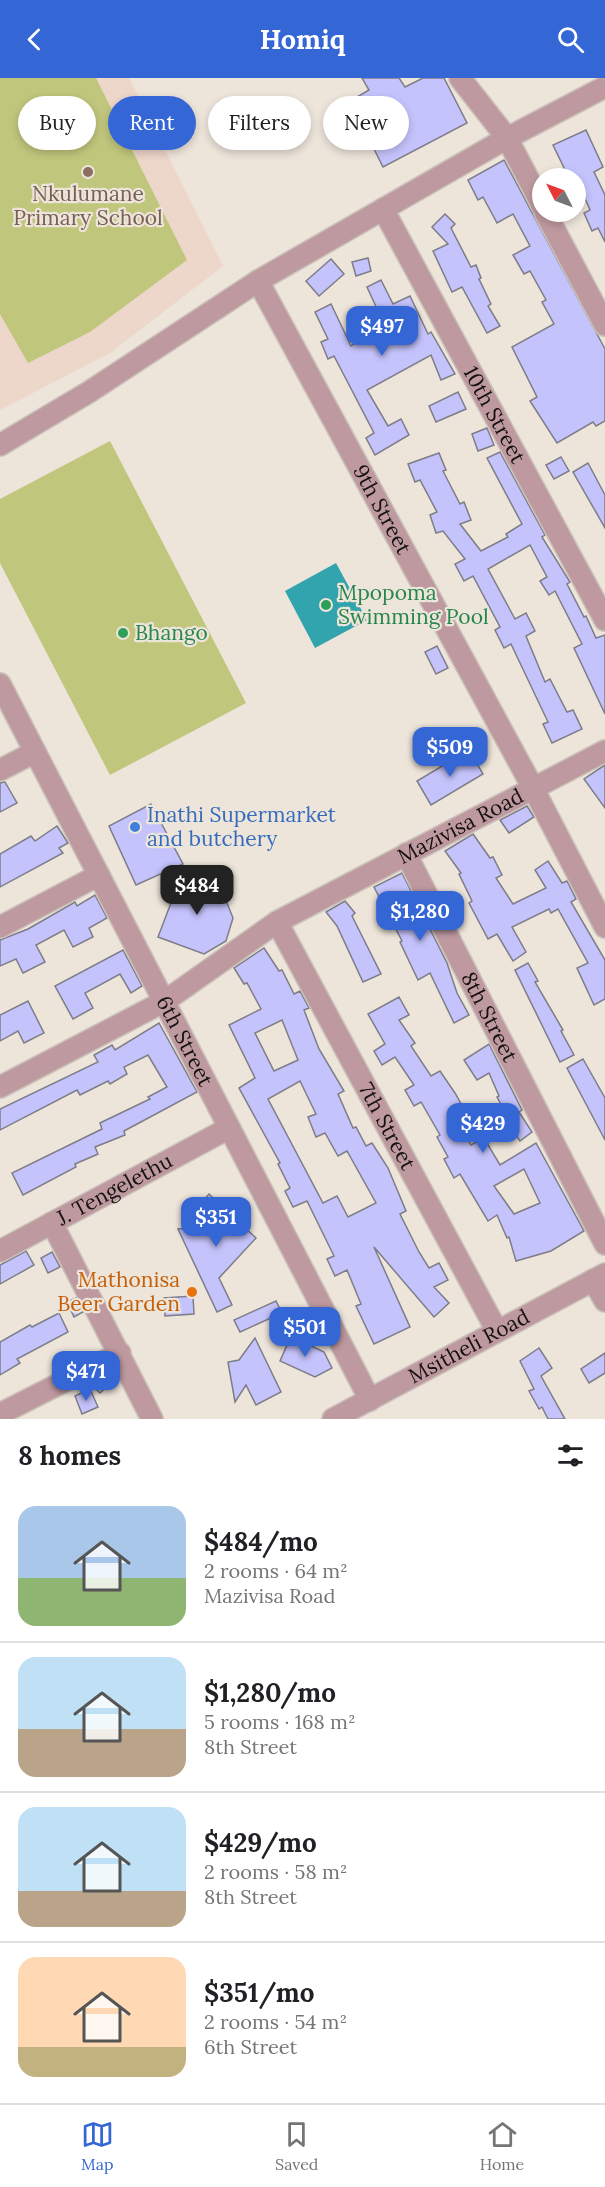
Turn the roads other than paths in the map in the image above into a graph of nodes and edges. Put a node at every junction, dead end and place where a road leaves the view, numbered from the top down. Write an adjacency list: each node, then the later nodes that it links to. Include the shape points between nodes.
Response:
1 (460, 78): 3 (street)
2 (605, 87): 3 (street)
3 (507, 138): 4 (street); 5 (street)
4 (532, 186)
5 (383, 209): 7 (street); 10 (street, 10th Street)
6 (550, 222): 8 (street)
7 (258, 281): 9 (street, via 89,393); 15 (street, 9th Street)
8 (605, 324)
9 (0, 445)
10 (605, 620)
11 (0, 684): 13 (street, 6th Street)
12 (605, 751): 15 (street, Mazivisa Road)
13 (35, 752): 14 (street); 17 (street, 6th Street)
14 (0, 770)
15 (533, 788): 16 (street, Mazivisa Road); 20 (street, 9th Street)
16 (406, 854): 18 (street, Mazivisa Road); 25 (street, 8th Street)
17 (99, 875): 19 (street); 21 (street, 6th Street)
18 (278, 922): 21 (street, Mazivisa Road); 29 (street, 7th Street)
19 (0, 927)
20 (605, 927)
21 (165, 1001): 22 (street, Mazivisa Road); 23 (street, 6th Street)
22 (0, 1087)
23 (229, 1128): 24 (street, J. Tengelethu); 31 (street, 6th Street)
24 (52, 1223): 26 (street, J. Tengelethu); 30 (street)
25 (605, 1244)
26 (0, 1251)
27 (599, 1277): 28 (street); 29 (street, Msitheli Road)
28 (605, 1301)
29 (497, 1331): 31 (street, Msitheli Road)
30 (120, 1353): 32 (street); 34 (street)
31 (370, 1400): 33 (street, Msitheli Road)
32 (0, 1414)
33 (342, 1417)
34 (152, 1419)

